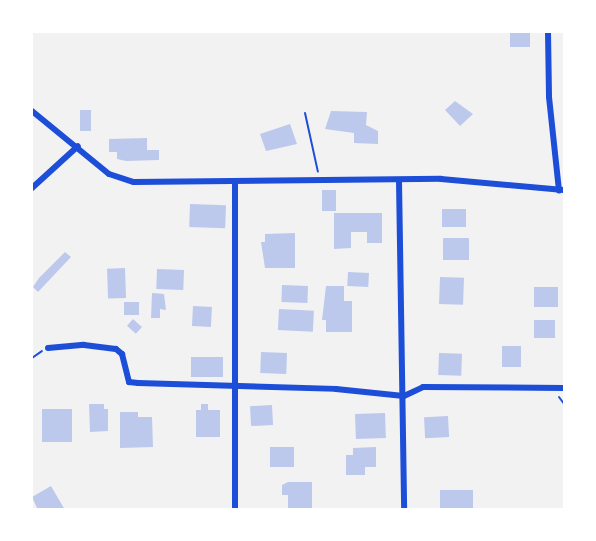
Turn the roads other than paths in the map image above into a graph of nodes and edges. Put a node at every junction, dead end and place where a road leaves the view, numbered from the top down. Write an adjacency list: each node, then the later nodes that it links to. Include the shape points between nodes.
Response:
1 (548, 32): 7 (street, via 549,97)
2 (32, 111): 3 (street)
3 (78, 146): 5 (street, via 109,174 134,182); 6 (street)
4 (399, 181): 5 (street); 7 (street, via 463,180); 11 (street)
5 (235, 182): 9 (street)
6 (32, 188)
7 (562, 190)
8 (48, 348): 9 (street, via 116,348 122,354 129,382)
9 (235, 388): 11 (street, via 336,389); 12 (street)
10 (564, 388): 11 (street, via 423,387)
11 (404, 396): 13 (street)
12 (236, 510)
13 (404, 510)

